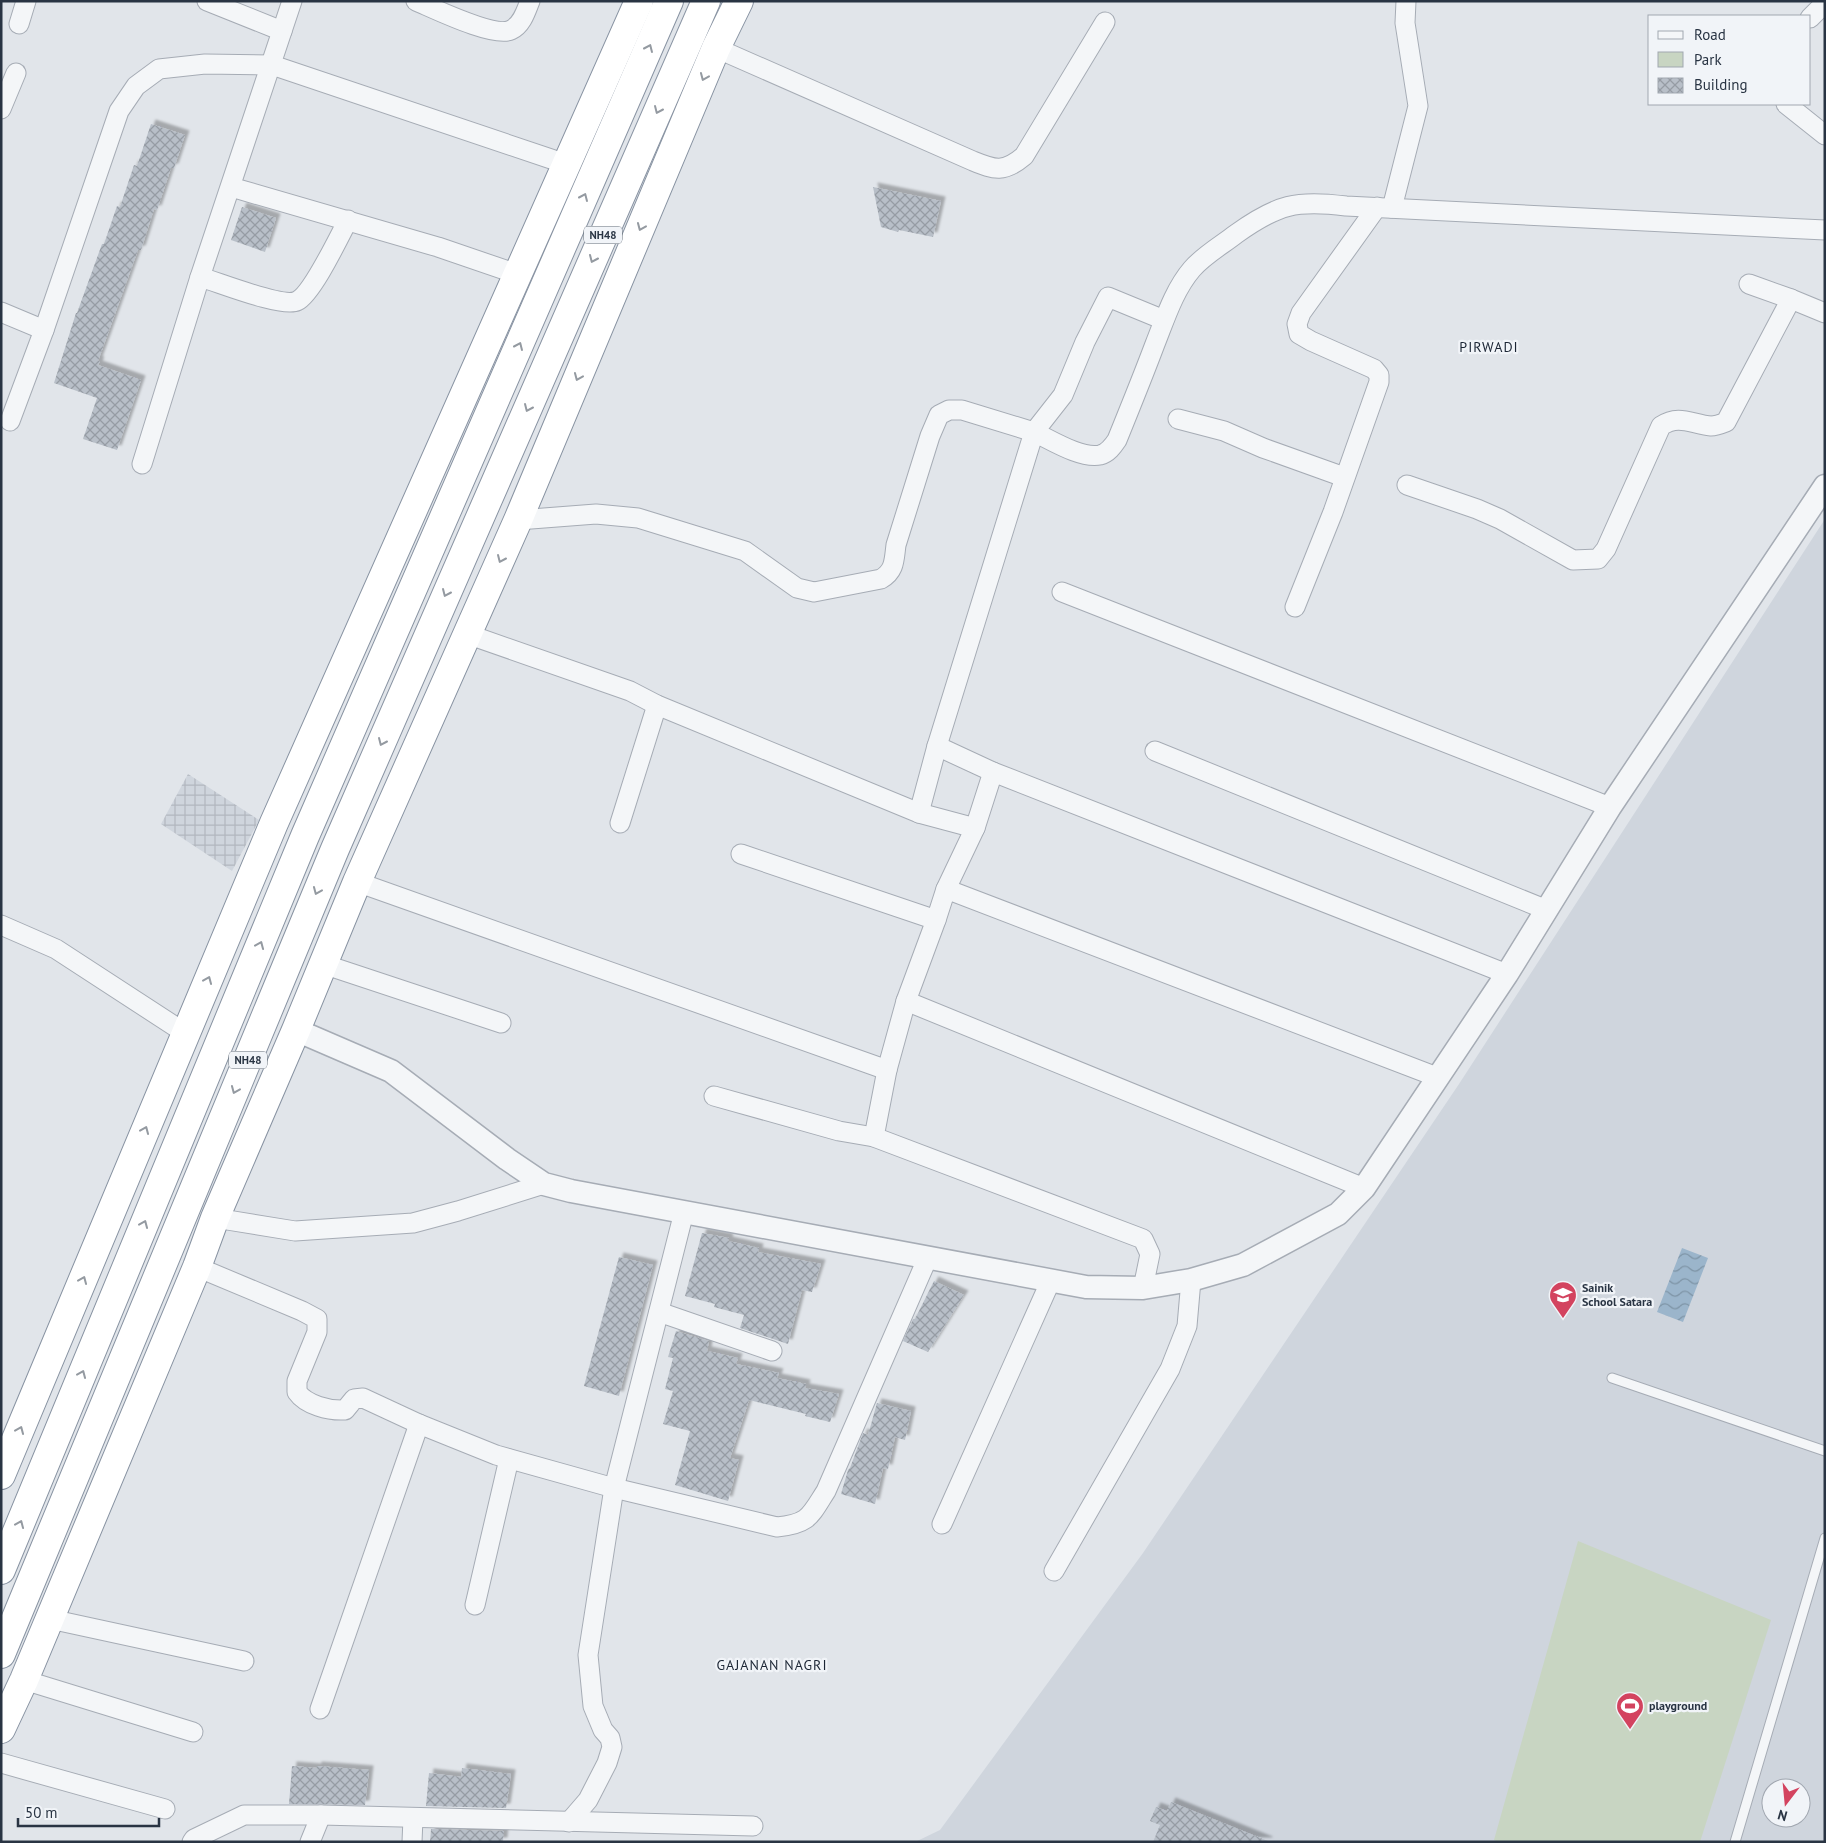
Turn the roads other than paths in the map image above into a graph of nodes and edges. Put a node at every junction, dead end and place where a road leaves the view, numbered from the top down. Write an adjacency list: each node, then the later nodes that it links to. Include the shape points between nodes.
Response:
1 (26, 1): 14 (street)
2 (207, 1): 15 (street)
3 (292, 1): 15 (street)
4 (416, 1): 5 (street, via 489,30 504,31 512,30 522,20)
5 (530, 1)
6 (639, 1): 22 (highway)
7 (669, 1): 89 (highway, NH48, one-way to 7, via 305,836)
8 (706, 1): 93 (highway, NH48, one-way to 93, via 335,849)
9 (739, 1): 16 (highway)
10 (1406, 1): 24 (street, via 1405,23 1418,106)
11 (1825, 3): 12 (street)
12 (1811, 17)
13 (1105, 22): 16 (street, via 1024,156 1007,168 989,168)
14 (19, 24)
15 (282, 31): 17 (street)
16 (716, 48): 42 (highway, one-way to 42)
17 (272, 65): 22 (street); 23 (street); 34 (street, via 205,64 159,69 136,86 119,111)
18 (16, 73): 20 (street)
19 (1787, 105): 21 (street)
20 (1, 109)
21 (1825, 135)
22 (566, 164): 27 (highway)
23 (231, 187): 25 (street); 28 (street)
24 (1384, 208): 26 (street); 33 (street, via 1321,203 1276,209 1247,226 1192,269); 39 (street, via 1301,313 1297,324 1299,334 1374,369 1379,375)
25 (348, 220): 27 (street); 28 (street, via 308,292 297,301 279,302)
26 (1825, 230)
27 (518, 274): 65 (highway, one-way to 27, via 274,823)
28 (200, 277): 38 (street)
29 (1749, 284): 30 (street)
30 (1791, 298): 32 (street); 40 (street, via 1726,422 1713,426 1678,419 1661,426 1606,549 1598,559 1573,560 1500,519)
31 (1, 312): 34 (street)
32 (1825, 313)
33 (1164, 320): 37 (street, via 1108,297 1063,395); 37 (street, via 1118,440 1110,450 1101,455 1085,455)
34 (44, 330): 36 (street)
35 (1178, 419): 39 (street, via 1224,431)
36 (10, 421)
37 (1034, 432): 42 (street, via 962,410 949,410 939,415 889,574 881,579 814,592 791,585 745,551 638,518 596,514); 47 (street)
38 (142, 464)
39 (1344, 477): 44 (street)
40 (1407, 485)
41 (1825, 486): 50 (street)
42 (518, 520): 45 (highway, one-way to 45)
43 (1062, 592): 50 (street)
44 (1295, 607)
45 (467, 634): 46 (street, via 630,691); 55 (highway)
46 (657, 705): 51 (street); 52 (street)
47 (937, 746): 49 (street); 51 (street)
48 (1155, 752): 57 (street)
49 (993, 772): 53 (street); 61 (street)
50 (1610, 807): 57 (street)
51 (919, 813): 53 (street)
52 (620, 823)
53 (974, 828): 56 (street)
54 (741, 854): 58 (street)
55 (357, 882): 60 (highway); 66 (street)
56 (946, 889): 58 (street); 67 (street)
57 (1547, 910): 61 (street)
58 (936, 920): 62 (street)
59 (1, 925): 65 (street, via 56,949)
60 (323, 964): 63 (street); 64 (highway)
61 (1507, 974): 67 (street)
62 (906, 1001): 66 (street); 71 (street)
63 (501, 1023)
64 (296, 1030): 70 (street, via 391,1071); 73 (highway)
65 (186, 1034): 85 (highway, one-way to 65)
66 (886, 1070): 69 (street)
67 (1437, 1077): 71 (street)
68 (714, 1096): 69 (street, via 840,1131)
69 (874, 1137): 78 (street, via 1142,1239 1150,1254)
70 (544, 1184): 72 (street); 73 (street, via 413,1222 295,1231)
71 (1364, 1188): 77 (street, via 1338,1214 1243,1265)
72 (684, 1212): 74 (street); 79 (street)
73 (215, 1218): 75 (highway)
74 (928, 1258): 76 (street); 86 (street, via 826,1491 810,1517 795,1525 777,1527)
75 (197, 1267): 82 (street, via 317,1319 317,1332 297,1381 297,1392 306,1402 335,1411 345,1410 354,1399 362,1398); 92 (highway)
76 (1051, 1280): 78 (street, via 1086,1287); 87 (street)
77 (1191, 1280): 78 (street); 90 (street, via 1187,1326 1170,1369)
78 (1143, 1288)
79 (659, 1312): 80 (street); 86 (street)
80 (772, 1351)
81 (1612, 1378): 83 (lane)
82 (420, 1424): 84 (street); 96 (street)
83 (1825, 1451)
84 (509, 1459): 86 (street); 91 (street)
85 (1, 1475)
86 (614, 1488): 103 (street, via 588,1654 593,1706 612,1747 588,1800)
87 (942, 1524)
88 (1825, 1538): 108 (lane)
89 (1, 1570)
90 (1054, 1571)
91 (474, 1605)
92 (50, 1619): 94 (street); 95 (highway)
93 (1, 1654)
94 (244, 1661)
95 (24, 1680): 97 (highway); 98 (street)
96 (320, 1709)
97 (1, 1729)
98 (193, 1732)
99 (1, 1763): 100 (street)
100 (165, 1809)
101 (321, 1816): 102 (street); 105 (street, via 244,1815); 106 (street)
102 (412, 1818): 103 (street); 107 (street)
103 (569, 1822): 104 (street)
104 (753, 1826)
105 (194, 1841)
106 (310, 1842)
107 (412, 1842)
108 (1735, 1842)

